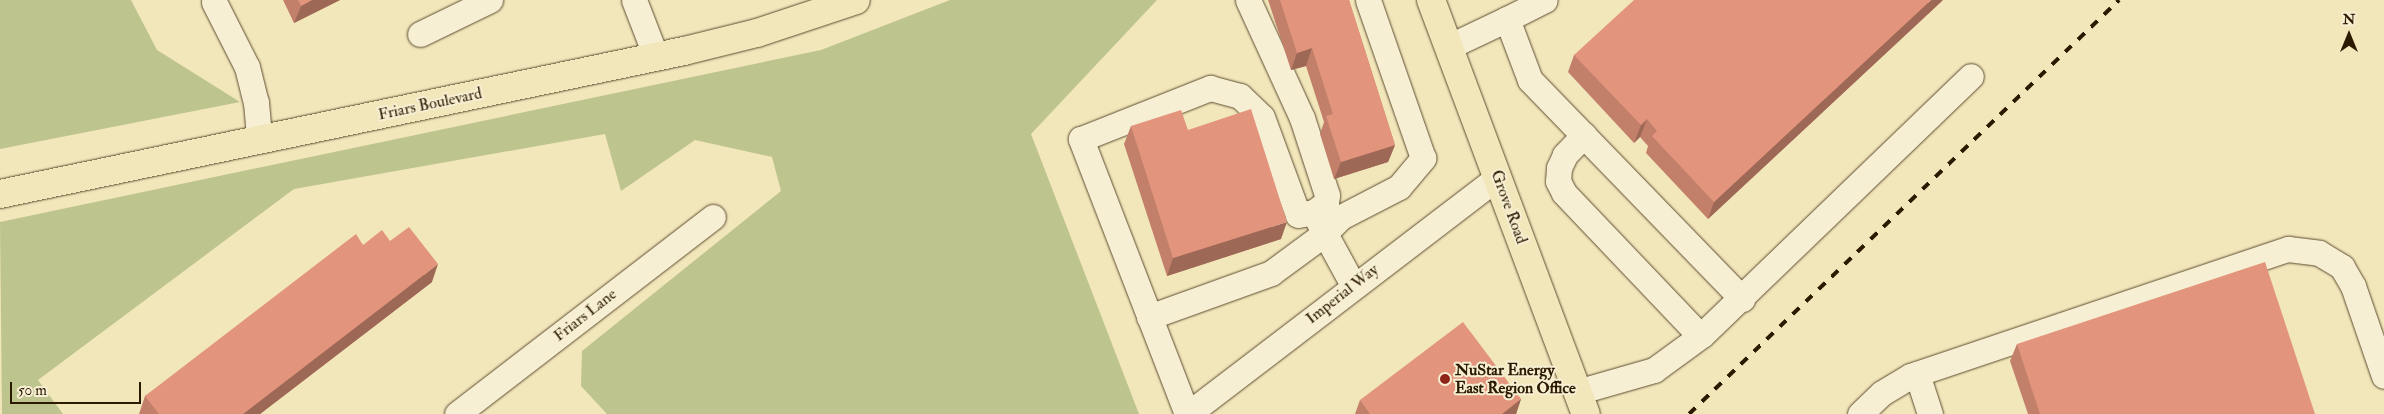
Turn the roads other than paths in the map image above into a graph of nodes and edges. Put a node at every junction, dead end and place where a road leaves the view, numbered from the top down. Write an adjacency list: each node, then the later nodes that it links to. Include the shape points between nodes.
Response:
1 (490, 0): 10 (street)
2 (634, 0): 12 (street)
3 (856, 0): 12 (main road, Friars Boulevard, via 757,33)
4 (1248, 0): 19 (street, via 1302,118 1328,195)
5 (1368, 0): 19 (street, via 1423,158 1399,187 1341,217)
6 (1545, 0): 9 (street)
7 (214, 2): 15 (street, via 247,67 256,102)
8 (1436, 2): 11 (main road, Grove Road)
9 (1507, 19): 11 (street); 14 (street, via 1530,80)
10 (420, 34)
11 (1448, 47): 16 (main road, Grove Road)
12 (656, 57): 15 (main road, Friars Boulevard)
13 (1971, 76): 21 (street)
14 (1584, 135): 21 (street); 23 (street, via 1558,168 1558,181 1564,193)
15 (259, 140): 17 (main road, Friars Boulevard)
16 (1498, 177): 20 (street, Imperial Way); 26 (main road, Grove Road)
17 (0, 194)
18 (713, 217): 28 (street, Friars Lane)
19 (1319, 223): 20 (street); 22 (street, via 1271,272); 22 (street, via 1298,215 1262,117 1240,96 1210,88 1081,139)
20 (1354, 285): 27 (street, Imperial Way)
21 (1742, 299): 23 (street)
22 (1149, 317): 27 (street)
23 (1700, 336): 26 (street, via 1654,370)
24 (1917, 374): 25 (street, via 2288,249 2319,253 2342,267 2353,286); 29 (street, via 1882,393); 30 (street)
25 (2384, 376)
26 (1581, 403)
27 (1196, 412)
28 (457, 414)
29 (1860, 414)
30 (1930, 414)

